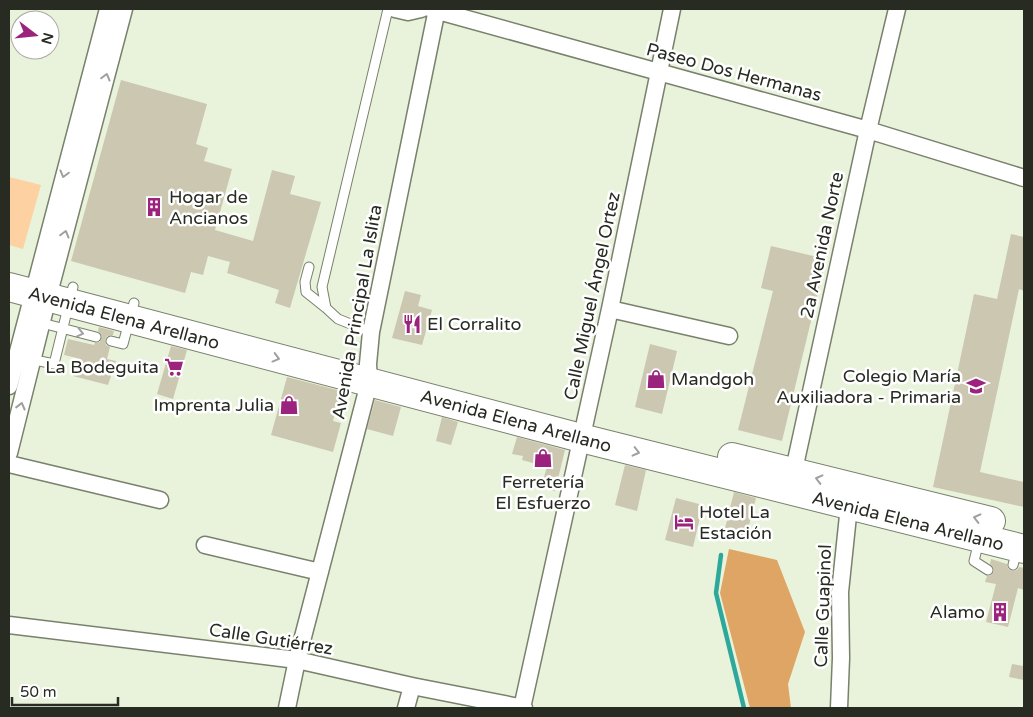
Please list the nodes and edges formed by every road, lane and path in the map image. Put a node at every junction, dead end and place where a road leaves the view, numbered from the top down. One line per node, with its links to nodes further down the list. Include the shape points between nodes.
1 (388, 9): 13 (lane, via 322,287)
2 (395, 9): 3 (street, Paseo Dos Hermanas, via 408,12)
3 (431, 9): 7 (street, Paseo Dos Hermanas); 17 (street, Avenida Principal La Islita)
4 (672, 9): 7 (street, Calle Miguel Ángel Ortez)
5 (897, 9): 8 (street, 2a Avenida Norte)
6 (114, 15): 12 (street)
7 (660, 73): 8 (street, Paseo Dos Hermanas); 14 (street, Calle Miguel Ángel Ortez)
8 (868, 130): 9 (street, Paseo Dos Hermanas); 28 (street, 2a Avenida Norte)
9 (1024, 178)
10 (309, 267): 13 (lane, via 306,292)
11 (9, 270): 12 (highway, Avenida Elena Arellano)
12 (43, 296): 15 (highway, Avenida Elena Arellano); 16 (lane); 16 (lane); 21 (street); 22 (street)
13 (326, 308): 17 (lane, via 338,320)
14 (610, 308): 18 (street); 25 (street, Calle Miguel Ángel Ortez)
15 (132, 311): 20 (lane, via 123,344); 23 (highway, Avenida Elena Arellano)
16 (63, 329): 19 (lane, one-way to 19); 22 (lane, via 54,364)
17 (371, 332): 23 (street, Avenida Principal La Islita)
18 (729, 336)
19 (96, 337)
20 (111, 340)
21 (16, 356): 22 (lane); 24 (street)
22 (33, 360): 26 (street, one-way to 22)
23 (368, 373): 25 (highway, Avenida Elena Arellano); 36 (street, Avenida Principal La Islita)
24 (9, 386)
25 (583, 430): 28 (highway, Avenida Elena Arellano); 42 (street, Calle Miguel Ángel Ortez)
26 (9, 453)
27 (9, 464): 29 (street)
28 (791, 482): 30 (highway, Avenida Elena Arellano); 31 (highway, Avenida Elena Arellano, one-way to 28)
29 (160, 500)
30 (849, 506): 31 (highway, Avenida Elena Arellano); 43 (street, Calle Guapinol, via 840,592)
31 (906, 510): 32 (highway, Avenida Elena Arellano); 34 (highway, Avenida Elena Arellano, one-way to 31)
32 (980, 538): 34 (highway, Avenida Elena Arellano); 35 (lane, via 974,560)
33 (205, 545): 36 (street)
34 (1020, 548)
35 (988, 570)
36 (320, 572): 38 (street, Avenida Principal La Islita)
37 (9, 625): 38 (street, Calle Gutiérrez)
38 (297, 660): 39 (street, Calle Gutiérrez); 40 (street, Avenida Principal La Islita)
39 (412, 686): 41 (street); 42 (street, Calle Gutiérrez)
40 (287, 708)
41 (406, 708)
42 (523, 708)
43 (839, 708)

